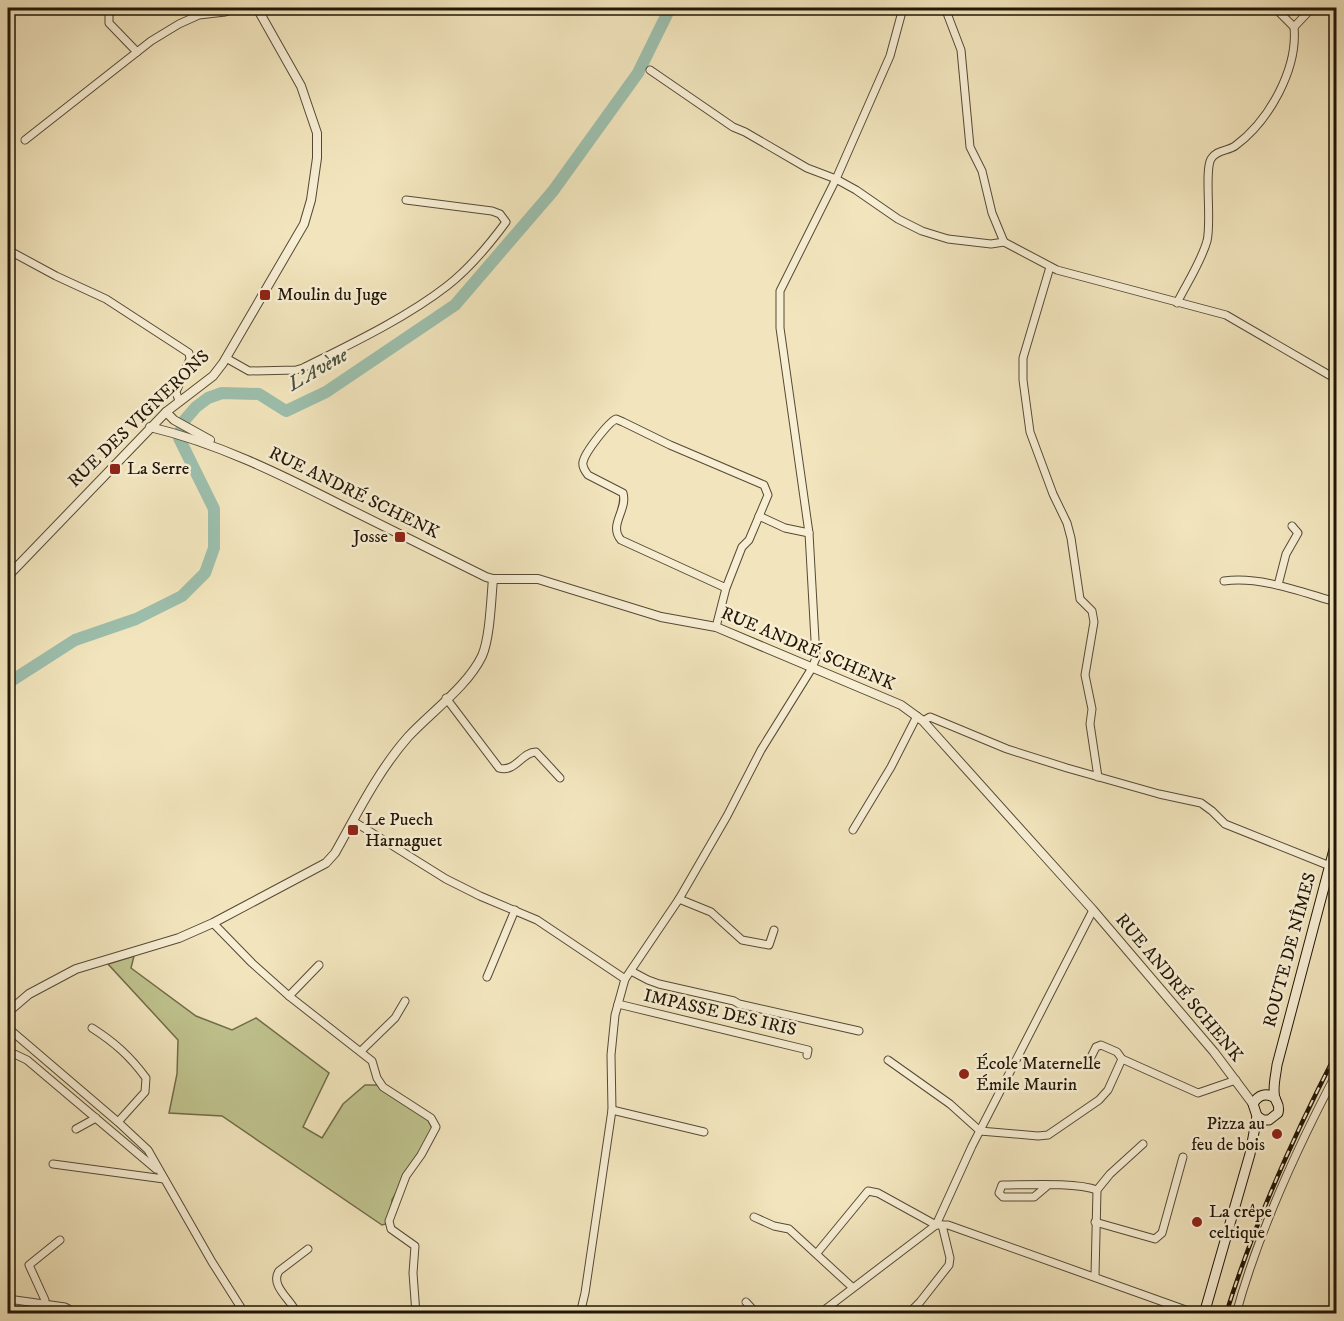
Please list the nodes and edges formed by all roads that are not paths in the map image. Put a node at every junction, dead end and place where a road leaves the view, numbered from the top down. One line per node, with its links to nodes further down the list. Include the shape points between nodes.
1 (114, 8): 9 (street, via 109,23)
2 (237, 8): 9 (street, via 199,15)
3 (257, 8): 18 (street, RUE DES VIGNERONS, via 306,98 318,140 317,158 304,224)
4 (903, 8): 12 (street, via 890,56)
5 (945, 8): 14 (street, via 961,50 970,147)
6 (1275, 8): 8 (street)
7 (1312, 8): 8 (street)
8 (1294, 27): 17 (street, via 1287,74 1274,103 1234,147 1216,153 1211,159 1207,241)
9 (137, 52): 11 (street)
10 (650, 70): 12 (street, via 734,127 807,168)
11 (25, 140)
12 (836, 179): 14 (street, via 922,231 991,244); 26 (street, via 780,291 780,328)
13 (406, 200): 18 (street, via 492,211 506,222 446,287 303,368 249,371)
14 (1005, 242): 16 (street)
15 (8, 250): 20 (street, via 106,298 189,353 176,392)
16 (1050, 267): 17 (street); 38 (street, via 1023,358 1023,380 1030,432 1067,523 1080,599 1092,611 1094,622 1085,675)
17 (1177, 303): 19 (street, via 1226,315)
18 (226, 358): 20 (street, RUE DES VIGNERONS, via 213,376)
19 (1336, 379)
20 (179, 401): 21 (street, RUE DES VIGNERONS)
21 (166, 412): 22 (street, RUE DES VIGNERONS); 23 (street, RUE ANDRÉ SCHENK)
22 (150, 427): 23 (street, RUE ANDRÉ SCHENK); 27 (street, RUE DES VIGNERONS)
23 (192, 434): 28 (street, RUE ANDRÉ SCHENK)
24 (759, 516): 26 (street); 31 (street); 31 (street, via 768,495 764,485 616,419 585,457 582,464 588,475 623,493 625,500 615,529 621,540)
25 (1292, 526): 30 (street, via 1298,533 1286,554)
26 (809, 533): 34 (street, via 816,658)
27 (8, 576)
28 (493, 579): 33 (street, RUE ANDRÉ SCHENK, via 538,579 661,617); 35 (street, via 482,656)
29 (1224, 581): 30 (street, via 1238,579)
30 (1278, 585): 32 (street)
31 (726, 588): 33 (street)
32 (1336, 602)
33 (716, 627): 34 (street, RUE ANDRÉ SCHENK)
34 (812, 668): 36 (street, RUE ANDRÉ SCHENK, via 901,705); 43 (street, via 761,750)
35 (446, 698): 37 (street, via 499,768 510,767 536,752); 39 (street, via 387,764)
36 (920, 718): 38 (street, via 930,717 1007,749); 40 (street); 45 (street, RUE ANDRÉ SCHENK)
37 (560, 777)
38 (1098, 777): 42 (street, via 1201,803 1225,824)
39 (353, 821): 44 (street, via 446,879); 46 (street, via 326,863)
40 (853, 830)
41 (1336, 842): 42 (main road, ROUTE DE NÎMES)
42 (1330, 866): 65 (main road, ROUTE DE NÎMES)
43 (680, 899): 47 (street, via 711,912 742,940 769,945); 49 (street)
44 (514, 910): 50 (street); 51 (street, via 537,920)
45 (1093, 910): 67 (street, RUE ANDRÉ SCHENK); 76 (street)
46 (213, 923): 52 (street); 55 (street, via 178,938 76,969 29,994)
47 (774, 930)
48 (319, 965): 52 (street)
49 (631, 971): 51 (street); 58 (street, via 659,984 739,1004 834,1021)
50 (487, 977)
51 (626, 980): 54 (street)
52 (289, 996): 60 (street)
53 (405, 1001): 60 (street)
54 (618, 1004): 61 (street, IMPASSE DES IRIS, via 808,1050); 70 (street, via 610,1055)
55 (8, 1012)
56 (8, 1028): 74 (street)
57 (92, 1028): 74 (street, via 116,1044 146,1078 145,1092)
58 (859, 1031)
59 (8, 1051): 72 (street, via 27,1060)
60 (361, 1051): 101 (street, via 372,1061 383,1087 431,1118 436,1128 406,1176 389,1221 391,1229 415,1246)
61 (807, 1055)
62 (1091, 1057): 63 (street, via 1099,1045 1117,1052)
63 (1122, 1059): 67 (street, via 1198,1093); 76 (street, via 1099,1100 1045,1136)
64 (888, 1060): 76 (street, via 950,1104)
65 (1277, 1065): 68 (main road, ROUTE DE NÎMES); 69 (main road, ROUTE DE NÎMES)
66 (1336, 1074): 108 (street, via 1289,1171)
67 (1236, 1080): 69 (street, RUE ANDRÉ SCHENK)
68 (1275, 1098): 69 (main road, via 1267,1094); 73 (main road, ROUTE DE NÎMES, via 1278,1113)
69 (1258, 1099): 71 (main road, ROUTE DE NÎMES, via 1254,1112)
70 (612, 1110): 77 (street); 102 (street)
71 (1257, 1116): 73 (main road); 79 (main road, ROUTE DE NÎMES)
72 (96, 1118): 75 (street); 82 (street)
73 (1266, 1121): 79 (main road, ROUTE DE NÎMES)
74 (118, 1122): 82 (street, via 148,1150)
75 (76, 1129)
76 (980, 1131): 88 (street)
77 (704, 1132)
78 (1143, 1144): 85 (street)
79 (1250, 1154): 107 (main road, ROUTE DE NÎMES)
80 (1182, 1157): 87 (street, via 1159,1238)
81 (53, 1164): 83 (street)
82 (159, 1170): 83 (street)
83 (164, 1179): 99 (street)
84 (1047, 1186): 84 (street, via 1002,1185 999,1193 1003,1197 1034,1197); 85 (street)
85 (1097, 1190): 87 (street)
86 (754, 1217): 91 (street, via 789,1229)
87 (1095, 1222): 92 (street)
88 (939, 1225): 91 (street, via 878,1192 868,1191); 92 (street); 93 (street); 105 (street, via 949,1265)
89 (60, 1240): 96 (street, via 29,1265)
90 (308, 1249): 100 (street, via 276,1275 276,1283)
91 (817, 1253): 93 (street)
92 (1095, 1276): 106 (street)
93 (852, 1287): 104 (street)
94 (8, 1299): 96 (street)
95 (746, 1302): 103 (street)
96 (45, 1304): 97 (street); 98 (street)
97 (43, 1314)
98 (78, 1314)
99 (245, 1314)
100 (297, 1314)
101 (416, 1314)
102 (580, 1314)
103 (757, 1314)
104 (819, 1314)
105 (908, 1314)
106 (1197, 1314)
107 (1204, 1314)
108 (1236, 1314)

